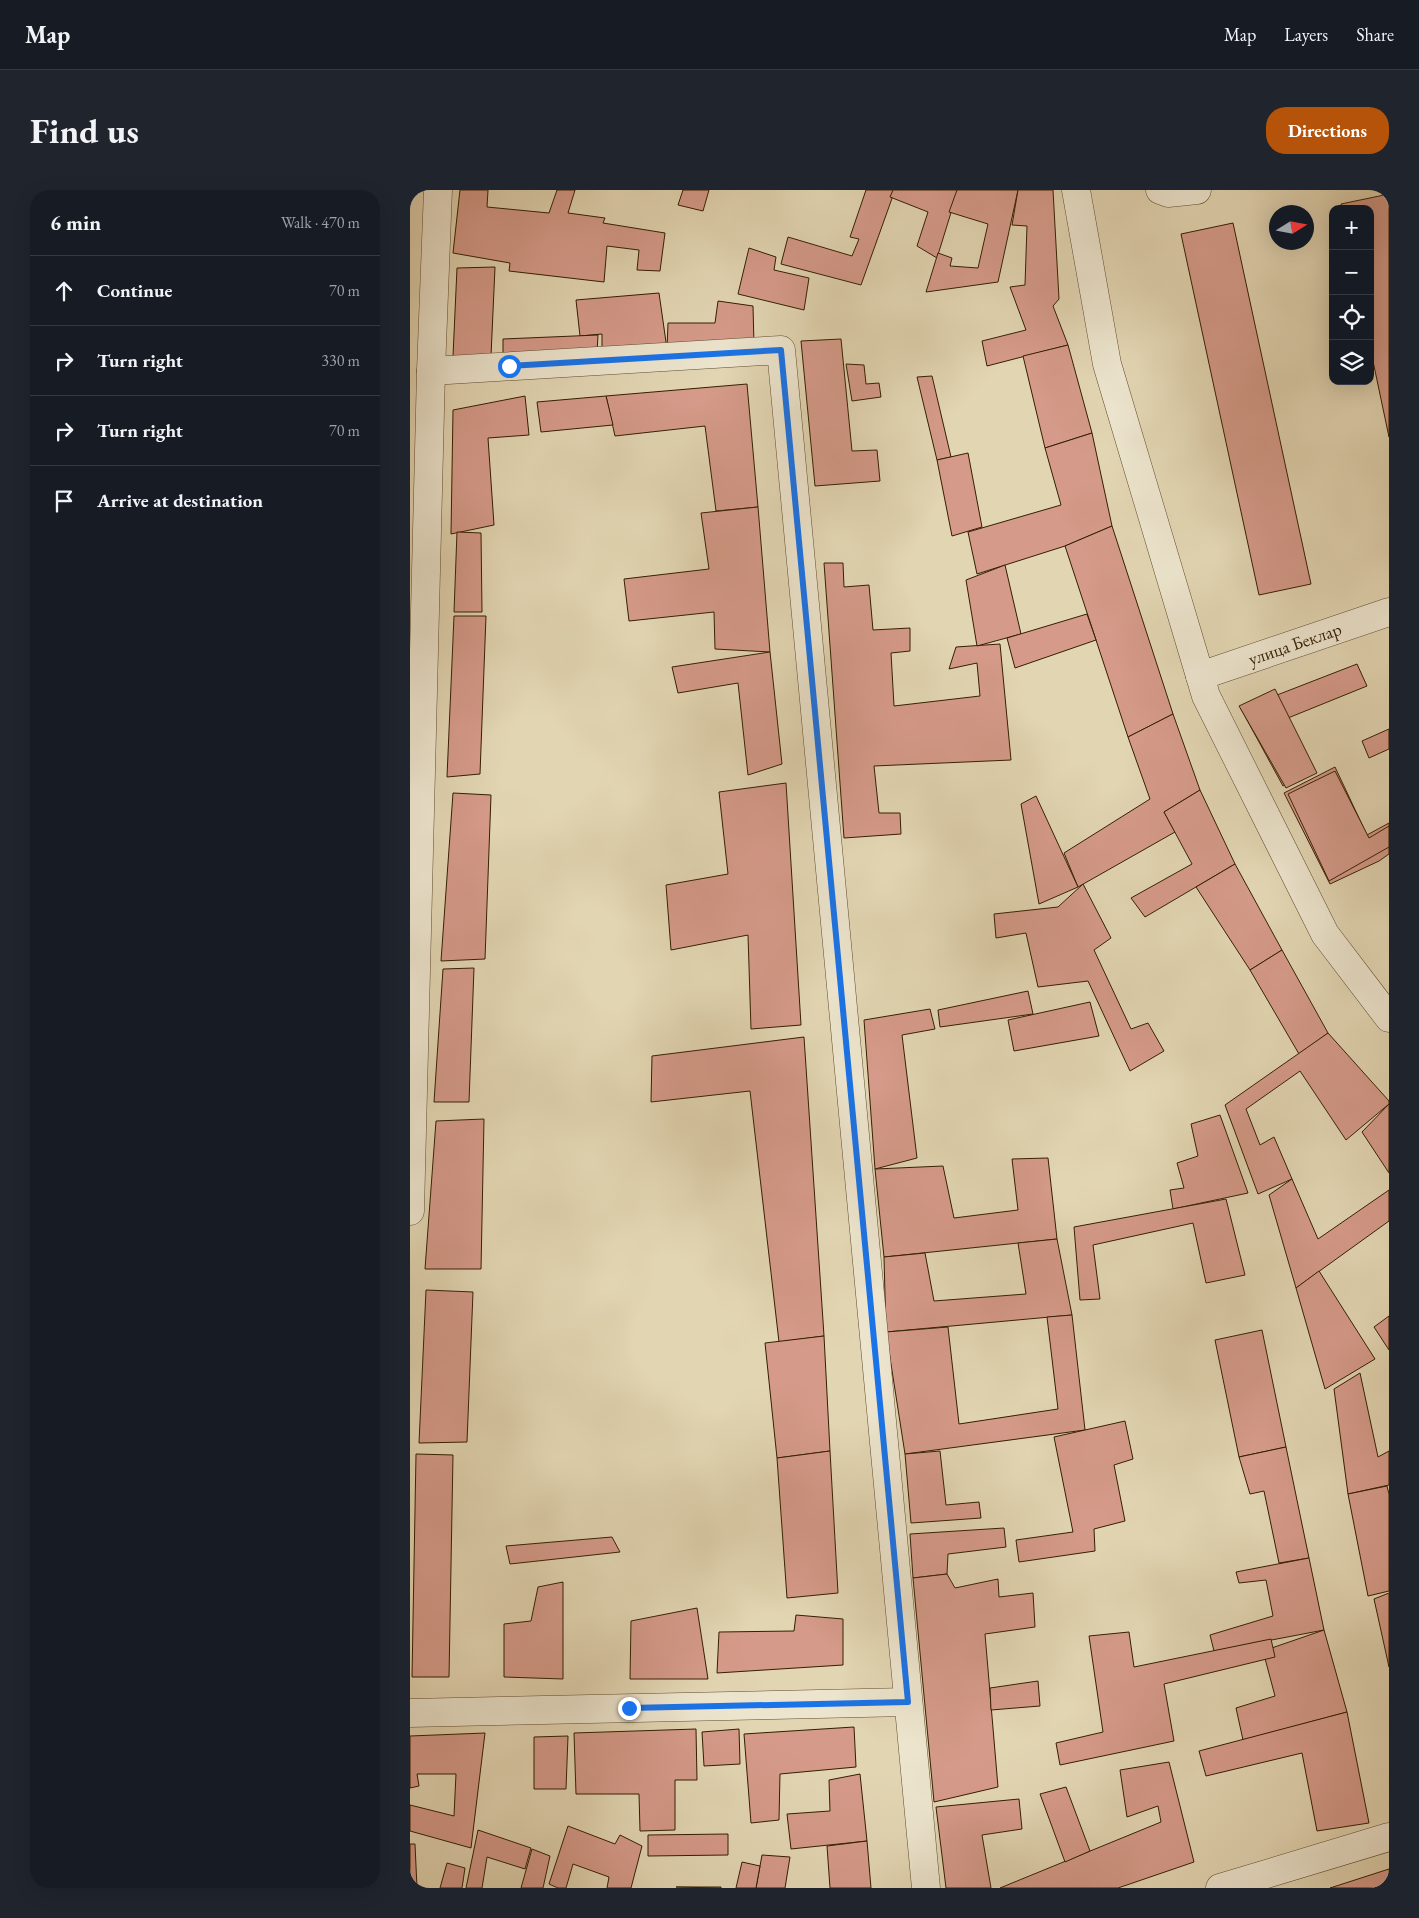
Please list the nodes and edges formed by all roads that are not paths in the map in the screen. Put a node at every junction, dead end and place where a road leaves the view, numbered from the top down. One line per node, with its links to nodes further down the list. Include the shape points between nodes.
1 (438, 190): 5 (street)
2 (1076, 190): 7 (street, via 1107,364)
3 (1160, 190): 4 (street, via 1168,193)
4 (1197, 190)
5 (431, 371): 9 (street); 10 (street, via 781,350)
6 (1389, 612): 7 (street, улица Беклар)
7 (1200, 676): 8 (street, via 1206,696 1325,934)
8 (1389, 1018)
9 (410, 1210)
10 (908, 1702): 11 (street); 13 (street)
11 (410, 1713)
12 (1389, 1837): 14 (street)
13 (926, 1888)
14 (1220, 1888)

